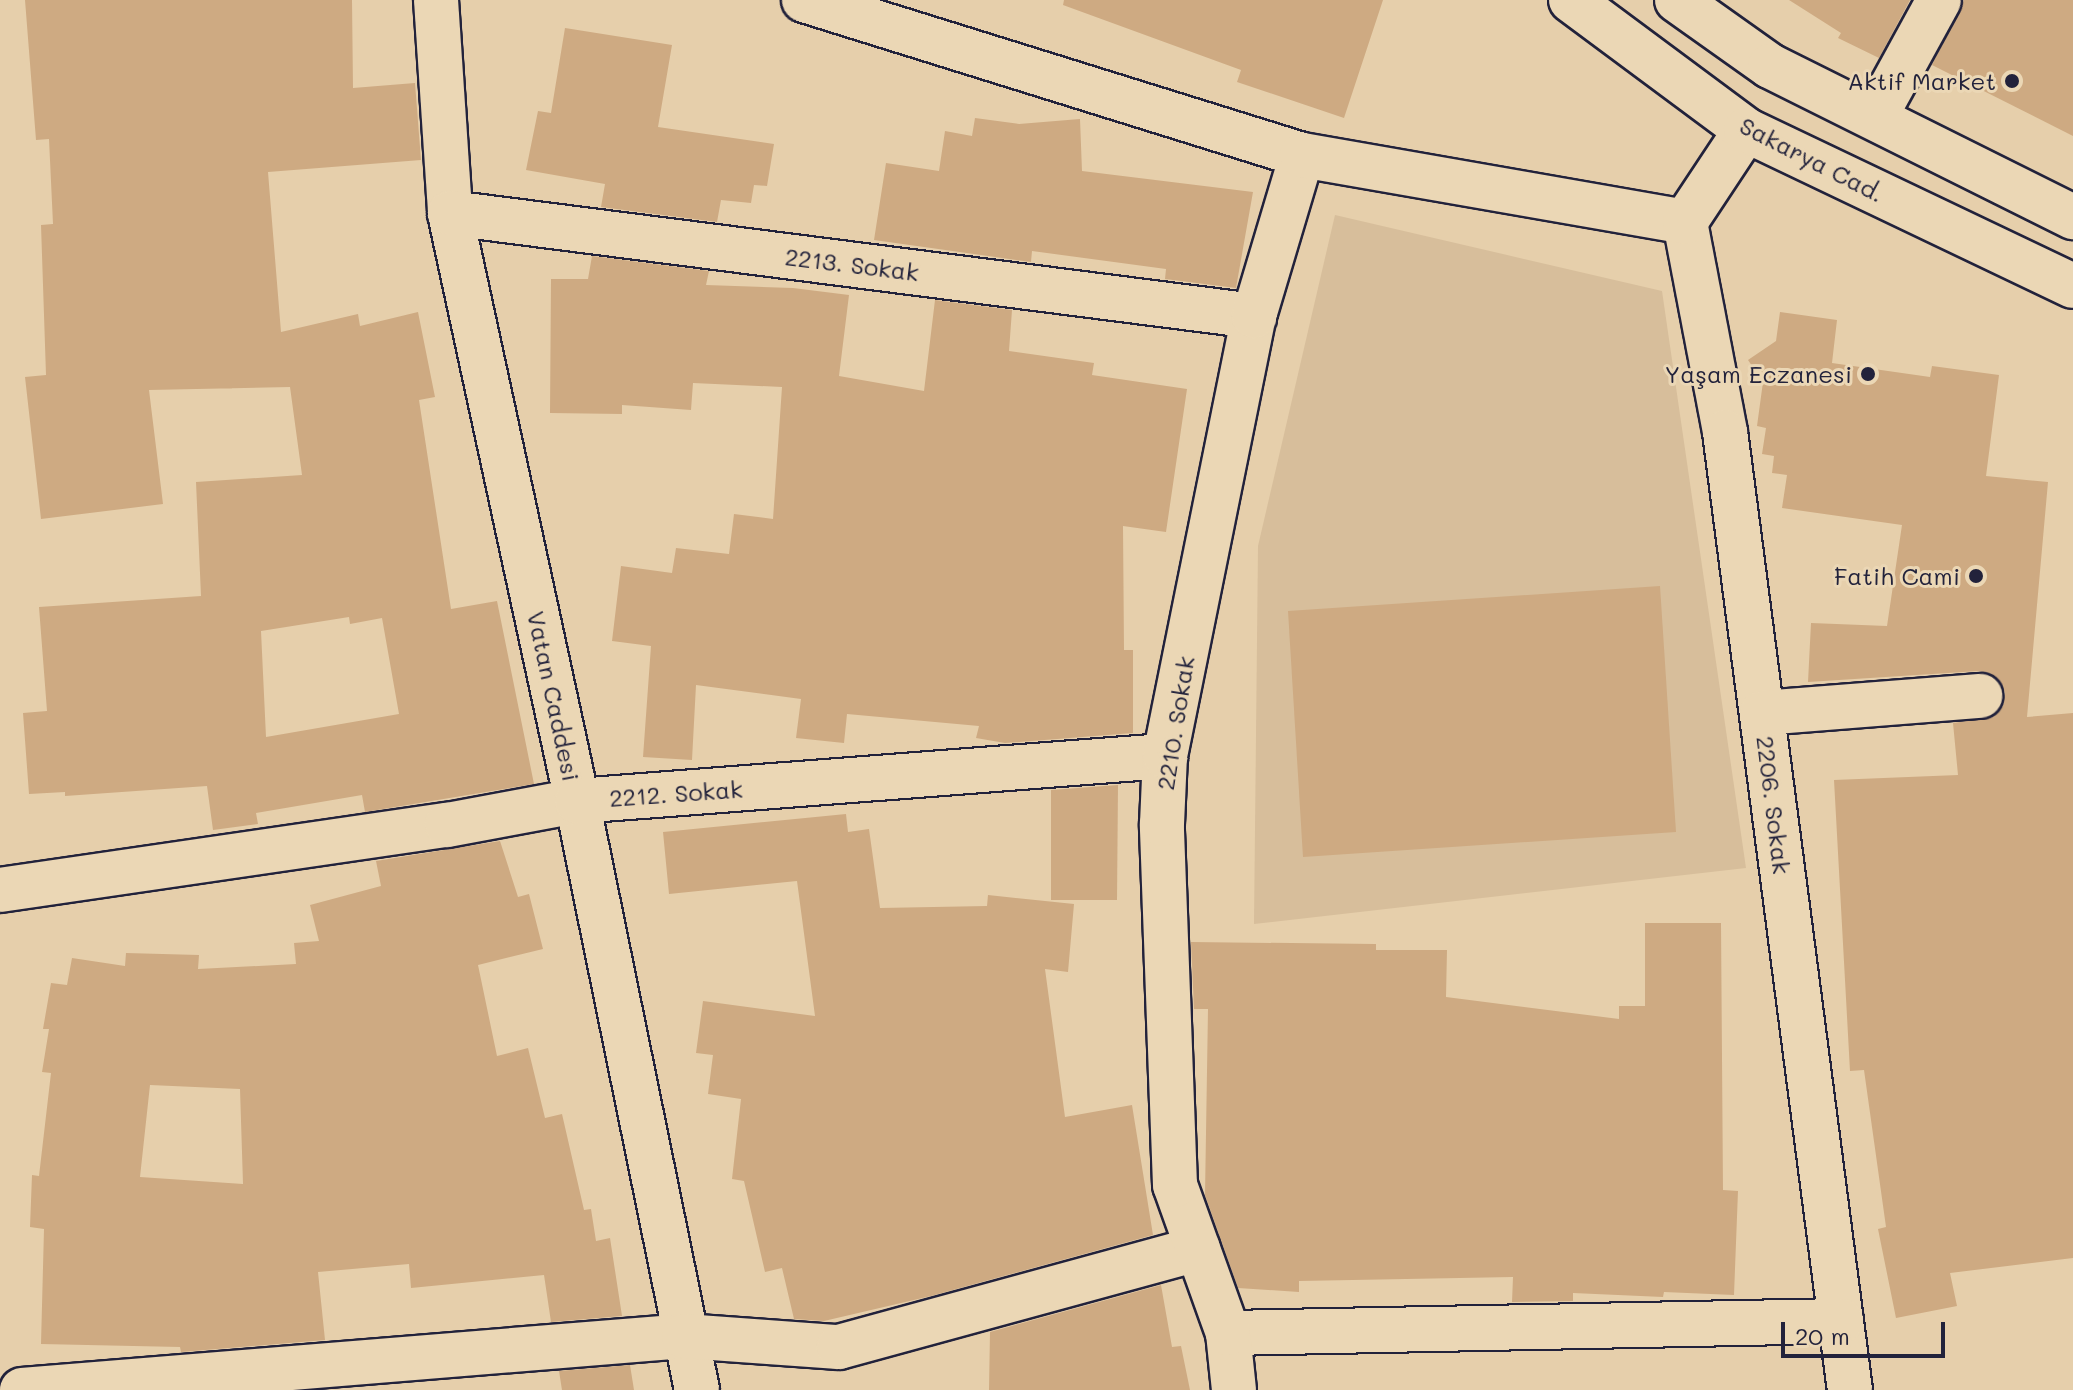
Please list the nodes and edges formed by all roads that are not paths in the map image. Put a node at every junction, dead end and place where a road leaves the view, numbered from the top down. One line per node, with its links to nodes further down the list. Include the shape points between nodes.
1 (436, 0): 9 (street, Vatan Caddesi)
2 (804, 0): 8 (street)
3 (1571, 0): 7 (street, Sakarya Cad.)
4 (1677, 0): 6 (street, via 1770,66)
5 (1939, 0): 6 (street)
6 (1875, 117): 10 (street)
7 (1746, 130): 11 (street); 12 (street, Sakarya Cad.)
8 (1302, 155): 11 (street); 13 (street, 2210. Sokak)
9 (450, 213): 13 (street, 2213. Sokak); 17 (street, Vatan Caddesi)
10 (2073, 217)
11 (1685, 222): 15 (street, 2206. Sokak, via 1725,432)
12 (2073, 286)
13 (1254, 316): 16 (street, 2210. Sokak)
14 (1980, 696): 15 (street)
15 (1762, 713): 20 (street, 2206. Sokak)
16 (1165, 756): 17 (street, 2212. Sokak); 19 (street, 2210. Sokak, via 1162,824 1175,1185)
17 (577, 801): 18 (street, 2212. Sokak); 22 (street, Vatan Caddesi)
18 (0, 890)
19 (1198, 1249): 21 (street, 2210. Sokak); 22 (street, via 839,1347)
20 (1841, 1321): 21 (street); 27 (street, 2206. Sokak)
21 (1228, 1333): 26 (street, 2210. Sokak)
22 (684, 1336): 23 (street); 25 (street, Vatan Caddesi)
23 (308, 1379): 24 (street)
24 (22, 1390)
25 (697, 1390)
26 (1234, 1390)
27 (1850, 1390)

